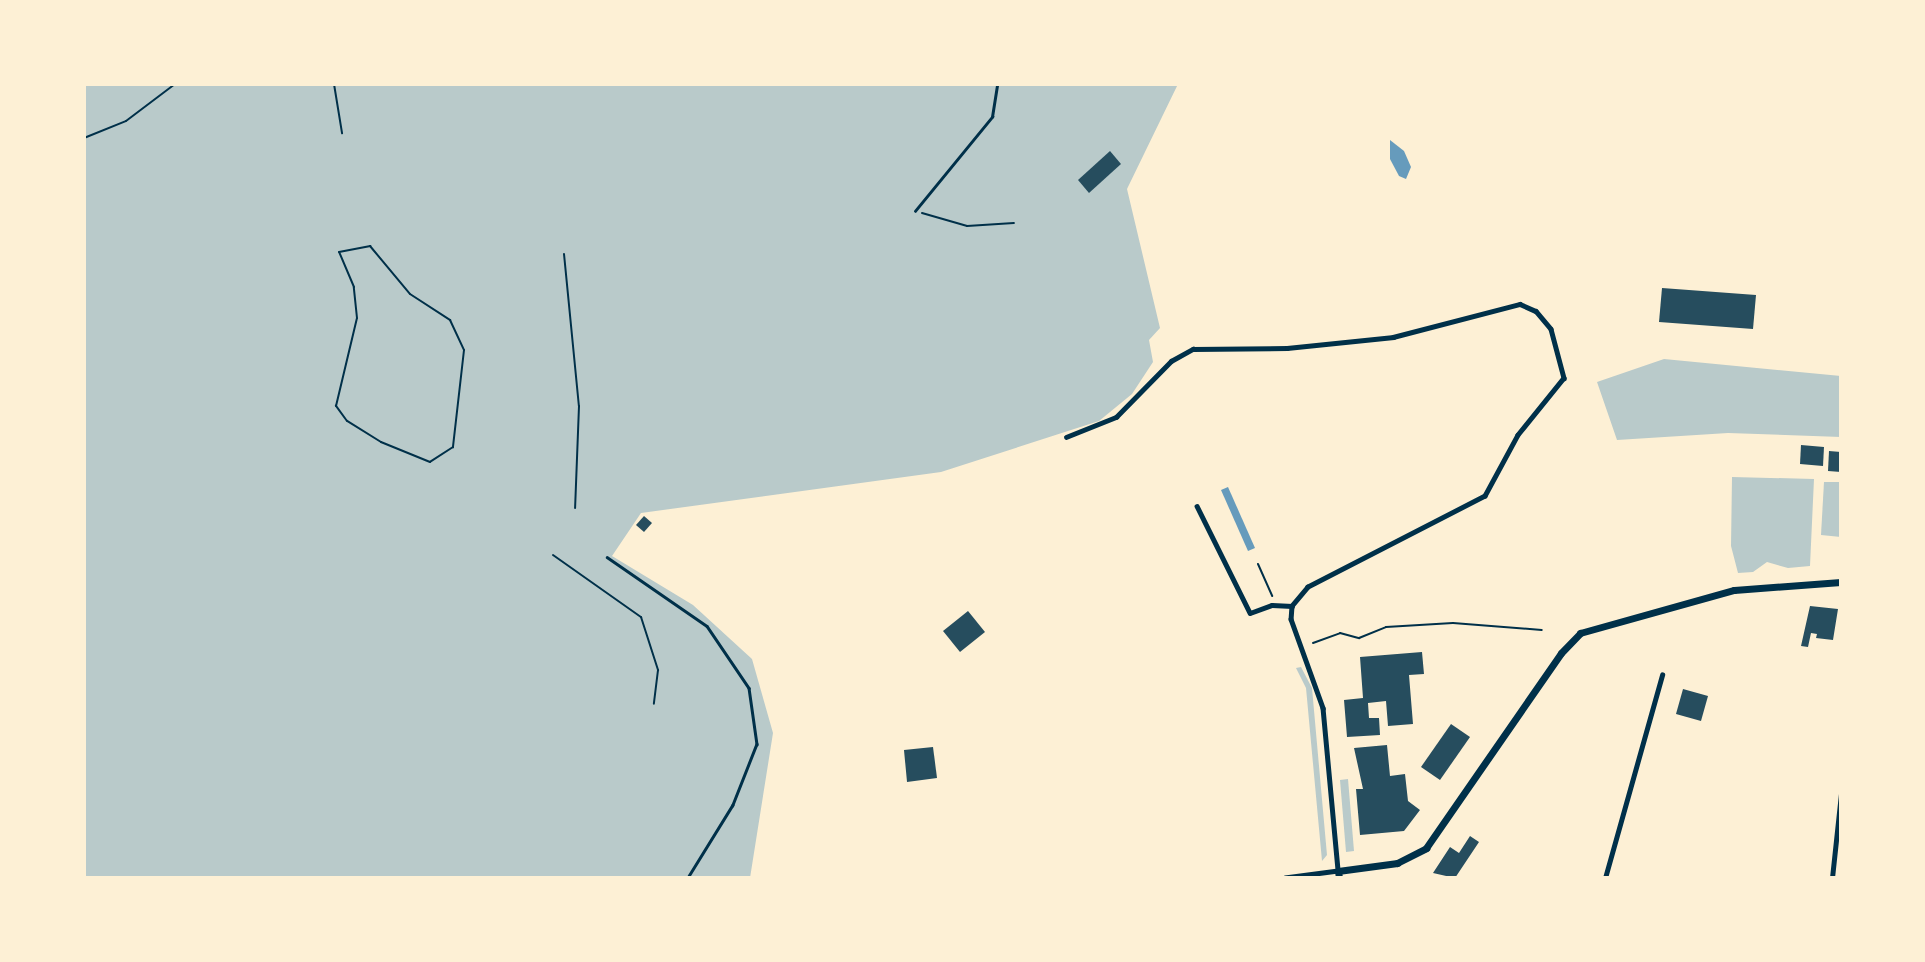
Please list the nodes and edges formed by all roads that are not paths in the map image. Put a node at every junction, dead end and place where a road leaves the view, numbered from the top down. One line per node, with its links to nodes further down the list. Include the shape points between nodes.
1 (997, 84): 2 (lane, via 992,117)
2 (915, 211)
3 (1066, 437): 7 (street, via 1116,417 1171,361 1193,349 1287,348 1393,337 1520,304 1536,311 1550,329 1564,378 1518,435 1485,496 1308,587)
4 (1197, 506): 7 (street, via 1251,613 1272,605)
5 (607, 557): 11 (lane, via 707,626 749,688 757,744 733,806)
6 (1841, 582): 10 (main road, via 1734,590 1596,626 1568,643 1426,848 1397,863)
7 (1292, 606): 10 (street, via 1291,619 1323,708)
8 (1662, 676): 13 (street)
9 (1841, 794): 14 (street)
10 (1338, 874): 12 (street)
11 (688, 878)
12 (1285, 878)
13 (1605, 878)
14 (1832, 878)

